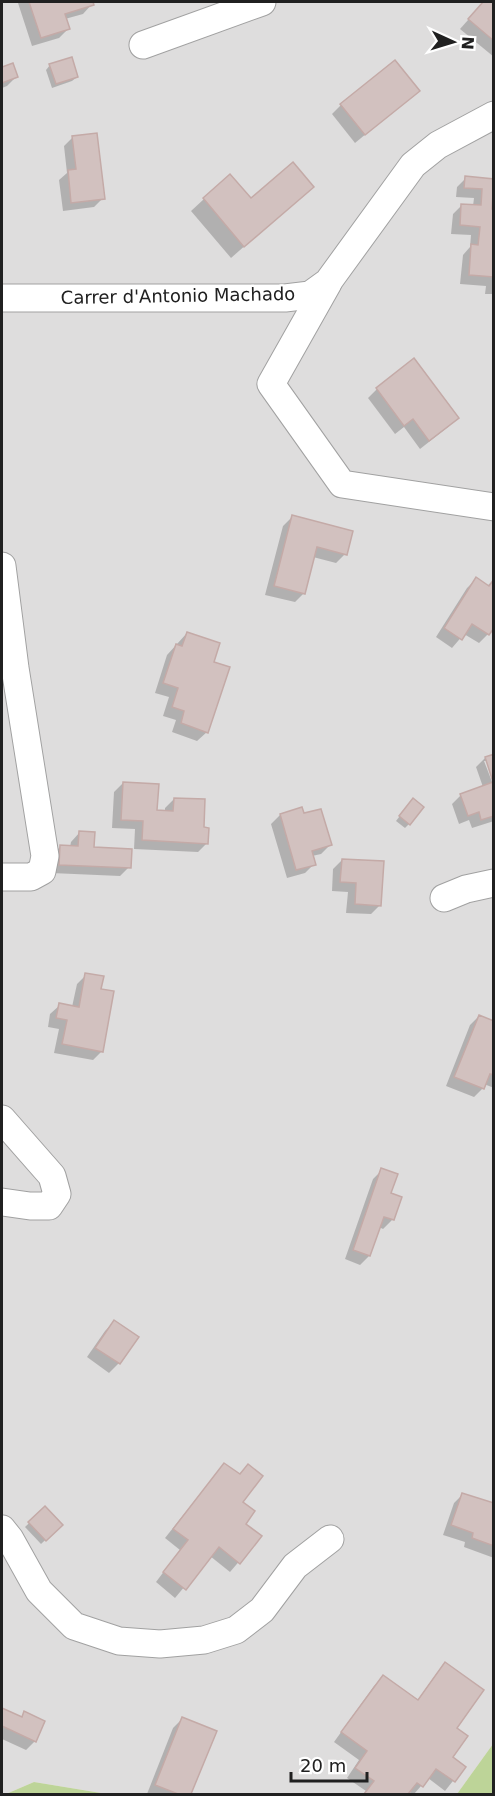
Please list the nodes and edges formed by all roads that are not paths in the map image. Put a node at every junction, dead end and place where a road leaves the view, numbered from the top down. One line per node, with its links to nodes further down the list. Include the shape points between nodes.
1 (262, 2): 2 (street)
2 (143, 45)
3 (494, 116): 4 (street, Carrer d'Antonio Machado, via 438,145 413,165)
4 (328, 282): 5 (street, Carrer d'Antonio Machado, via 310,295 285,298); 6 (street, via 271,384 342,484)
5 (2, 298)
6 (494, 507)
7 (2, 578): 8 (street, via 45,856 42,871 31,877)
8 (2, 877)
9 (494, 884): 10 (street)
10 (444, 898)
11 (2, 1119): 12 (street, via 52,1176 57,1194 49,1206)
12 (2, 1202)
13 (2, 1529): 14 (street, via 39,1591 74,1626 119,1641 160,1644 204,1640 236,1630 262,1610 295,1566)
14 (330, 1539)

